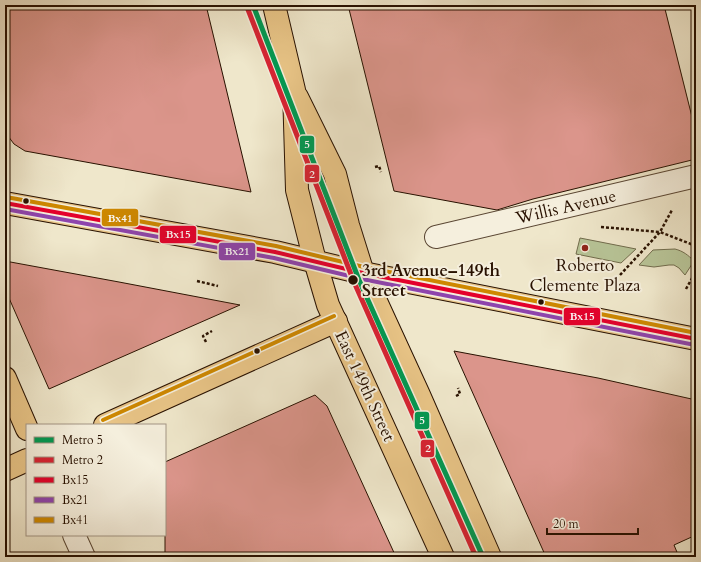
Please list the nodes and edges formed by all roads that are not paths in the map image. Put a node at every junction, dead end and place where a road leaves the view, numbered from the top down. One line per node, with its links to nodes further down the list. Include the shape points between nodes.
1 (274, 5): 2 (main road, East 149th Street)
2 (294, 90): 6 (main road, East 149th Street, via 297,190); 7 (main road, East 149th Street, via 335,174)
3 (693, 177): 5 (street, Willis Avenue)
4 (5, 204): 6 (main road)
5 (436, 237)
6 (315, 261): 7 (main road); 8 (main road, East 149th Street, via 328,305)
7 (363, 273): 9 (main road); 18 (main road, East 149th Street)
8 (336, 321): 11 (main road); 17 (main road, East 149th Street)
9 (696, 339)
10 (5, 378): 12 (main road)
11 (106, 424)
12 (26, 427)
13 (26, 460): 14 (main road)
14 (5, 470)
15 (74, 536): 16 (street)
16 (84, 557)
17 (443, 557)
18 (490, 557)

